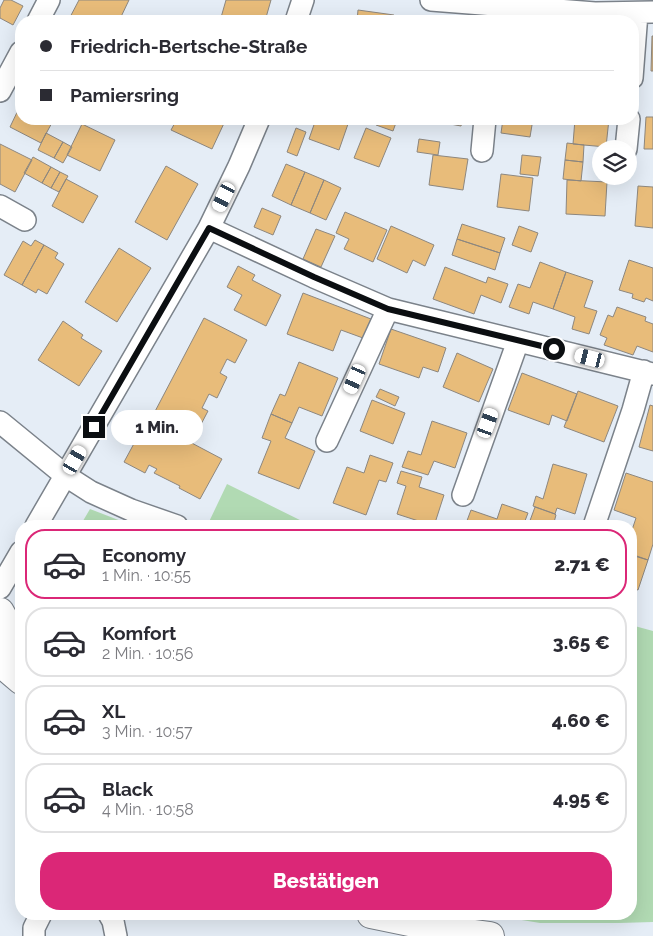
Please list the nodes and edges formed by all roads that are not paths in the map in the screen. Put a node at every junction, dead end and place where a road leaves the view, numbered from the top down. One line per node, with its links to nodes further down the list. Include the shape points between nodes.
1 (49, 0): 6 (street)
2 (303, 0): 7 (street)
3 (431, 0): 5 (street)
4 (645, 12): 5 (street); 8 (street)
5 (498, 13)
6 (41, 15)
7 (298, 15)
8 (639, 42)
9 (15, 69): 10 (street)
10 (0, 91)
11 (256, 125): 18 (street)
12 (484, 125): 15 (street)
13 (628, 125): 14 (street)
14 (627, 140)
15 (482, 151)
16 (0, 206): 17 (street)
17 (25, 220)
18 (209, 228): 19 (street); 24 (street)
19 (388, 309): 20 (street); 23 (street)
20 (518, 341): 21 (street); 25 (street)
21 (648, 372): 28 (street)
22 (0, 422): 24 (street)
23 (327, 441)
24 (66, 476): 26 (street); 27 (street, via 123,507)
25 (463, 495)
26 (40, 520)
27 (160, 520)
28 (596, 520)
29 (15, 562): 30 (street)
30 (0, 588)
31 (0, 612): 32 (main road, via 9,638)
32 (8, 670)
33 (38, 920): 36 (street)
34 (112, 920): 37 (street)
35 (400, 920): 38 (main road)
36 (34, 936)
37 (116, 936)
38 (490, 936)

